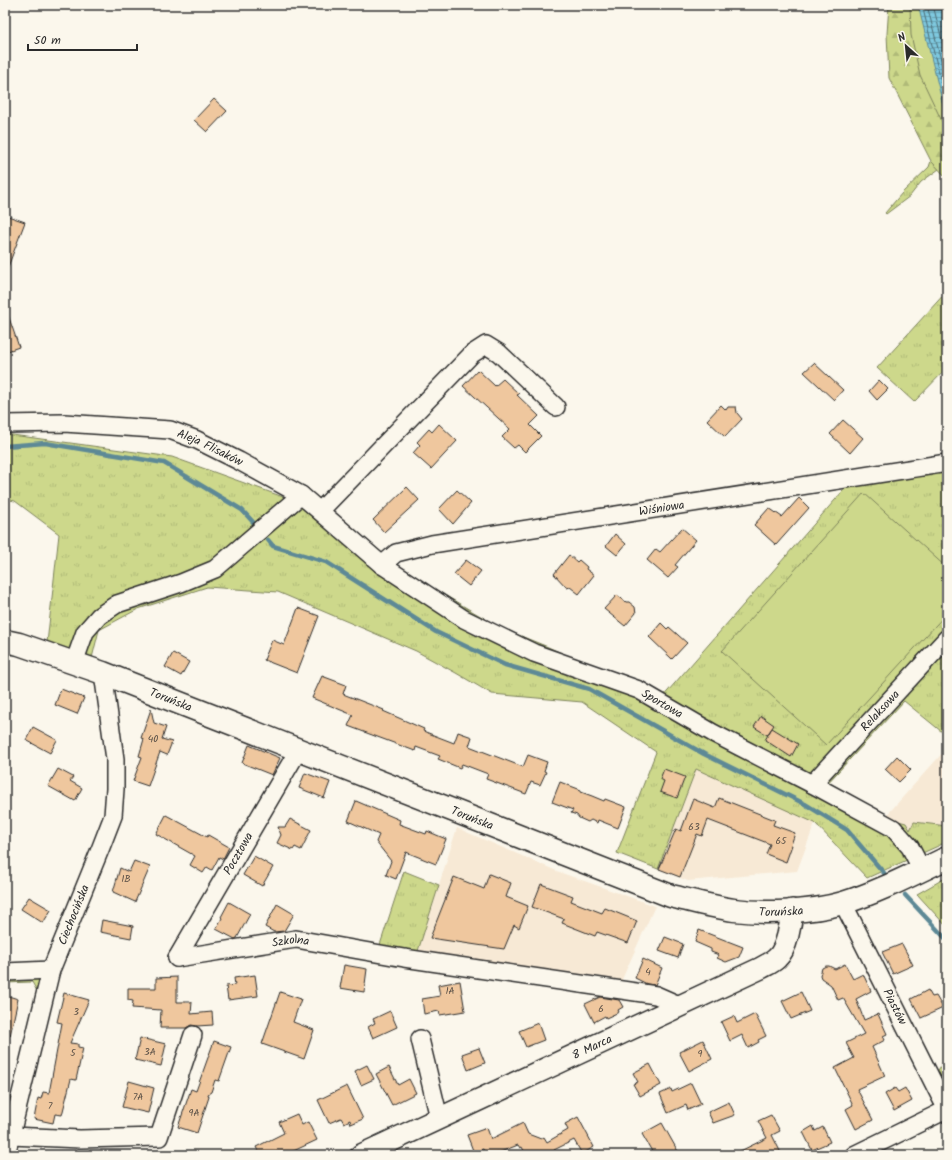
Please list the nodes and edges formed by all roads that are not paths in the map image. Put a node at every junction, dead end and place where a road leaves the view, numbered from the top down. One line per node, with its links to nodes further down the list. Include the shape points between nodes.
1 (556, 407): 5 (street, via 499,353 486,345 472,354)
2 (5, 424): 4 (street, Aleja Flisaków, via 64,423 170,430 197,440)
3 (947, 463): 6 (street, Wiśniowa, via 432,544 396,553)
4 (301, 495): 5 (street, Aleja Flisaków); 9 (street, via 215,569 117,604 98,616 85,632)
5 (320, 511): 6 (street, Aleja Flisaków)
6 (382, 565): 12 (street, Sportowa, via 464,619 534,653 639,690)
7 (947, 638): 12 (street, Relaksowa)
8 (5, 641): 9 (main road, Toruńska)
9 (74, 663): 10 (main road, Toruńska)
10 (103, 673): 11 (main road, Toruńska); 18 (street, Ciechocińska, via 115,759 113,816)
11 (299, 749): 16 (main road, Toruńska, via 671,896 734,910); 17 (street, Pocztowa)
12 (812, 784): 14 (street, Sportowa, via 893,828 910,847)
13 (947, 858): 14 (main road, Toruńska)
14 (922, 870): 15 (main road, Toruńska)
15 (843, 903): 16 (main road, Toruńska); 23 (street, Piastów)
16 (792, 910): 20 (street, 8 Marca, via 785,945 776,959)
17 (177, 958): 20 (street, Szkolna, via 296,939 404,958 656,995)
18 (51, 970): 19 (street); 25 (street, Ciechocińska)
19 (5, 972)
20 (681, 1006): 24 (street, 8 Marca)
21 (193, 1035): 25 (street, via 159,1137 80,1139)
22 (420, 1039): 24 (street)
23 (946, 1110): 28 (street)
24 (439, 1118): 27 (street, 8 Marca)
25 (11, 1136): 26 (street, Ciechocińska)
26 (6, 1155)
27 (360, 1155)
28 (854, 1155)

